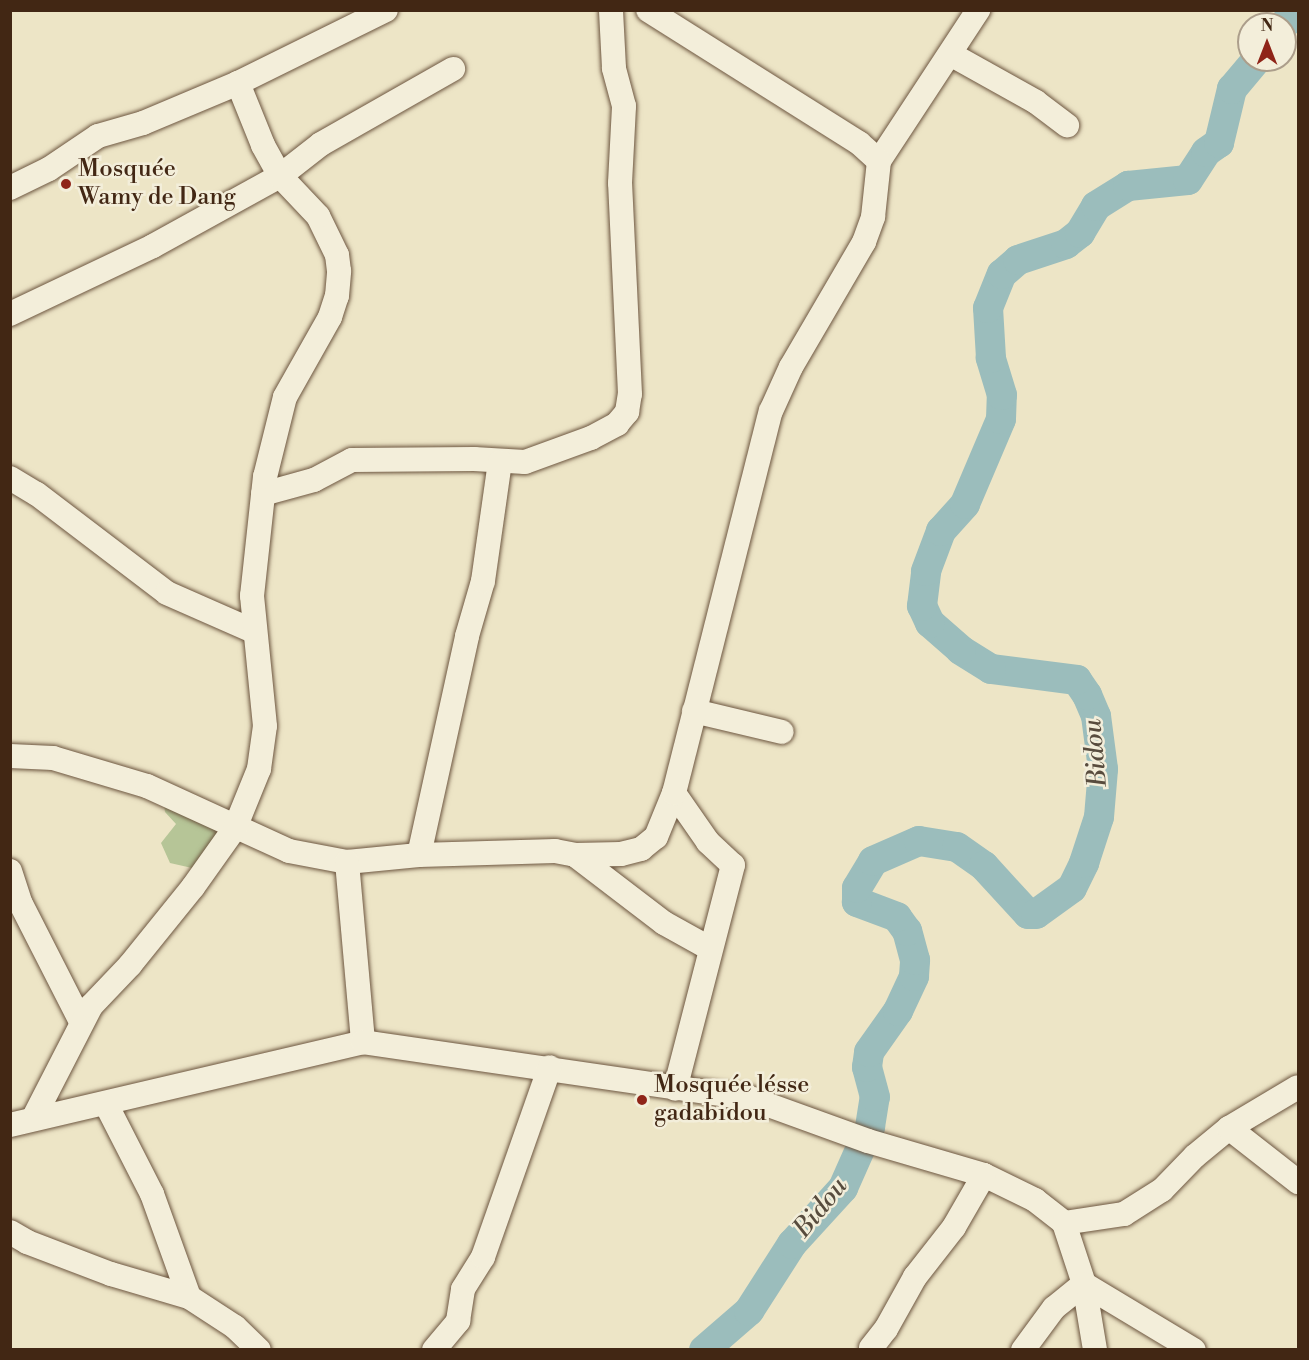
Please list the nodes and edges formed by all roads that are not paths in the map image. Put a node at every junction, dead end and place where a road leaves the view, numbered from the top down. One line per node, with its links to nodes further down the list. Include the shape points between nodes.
1 (387, 10): 7 (street)
2 (611, 10): 13 (street, via 613,62 624,114 620,183 630,394 627,412 617,424 554,453 520,464)
3 (648, 10): 9 (street, via 859,143)
4 (978, 10): 5 (street)
5 (952, 55): 8 (street, via 1036,102); 9 (street)
6 (453, 69): 10 (street, via 321,144)
7 (238, 83): 10 (street); 11 (street, via 143,123 98,136 49,169)
8 (1067, 125)
9 (879, 161): 17 (street, via 873,217 864,242 791,367 771,411)
10 (280, 176): 12 (street, via 153,246); 15 (street, via 318,216 337,255 339,271 330,316 285,398)
11 (10, 188)
12 (10, 314)
13 (500, 462): 15 (street, via 352,460 314,480); 22 (street, via 483,581 467,636)
14 (10, 478): 16 (street, via 37,494 167,593)
15 (263, 494): 16 (street, via 254,563)
16 (253, 631): 21 (street, via 265,726 259,769)
17 (694, 711): 18 (street); 20 (street)
18 (782, 732)
19 (10, 756): 21 (street, via 53,758 98,769 147,786)
20 (674, 793): 23 (street, via 656,837 648,845 621,854); 27 (street, via 703,836 733,865)
21 (235, 828): 24 (street, via 289,851); 28 (street, via 183,900)
22 (419, 855): 23 (street, via 543,851); 24 (street)
23 (575, 855): 27 (street, via 664,923)
24 (347, 862): 29 (street)
25 (10, 871): 26 (street)
26 (16, 906): 28 (street)
27 (710, 948): 32 (street)
28 (81, 1022): 34 (street)
29 (363, 1042): 30 (street); 33 (street)
30 (550, 1068): 32 (street); 44 (street, via 483,1257 463,1289 458,1321)
31 (1299, 1087): 35 (street)
32 (675, 1089): 36 (street, via 752,1099 868,1141)
33 (106, 1104): 34 (street); 41 (street, via 152,1194)
34 (22, 1122)
35 (1229, 1128): 37 (street); 38 (street, via 1195,1155 1162,1190 1124,1214)
36 (984, 1175): 38 (street, via 1035,1200); 43 (street, via 954,1227 915,1277)
37 (1299, 1182)
38 (1064, 1223): 40 (street)
39 (10, 1232): 41 (street, via 111,1274)
40 (1084, 1284): 45 (street, via 1054,1308); 46 (street); 47 (street)
41 (189, 1297): 42 (street)
42 (264, 1348)
43 (871, 1348)
44 (434, 1350)
45 (1023, 1350)
46 (1095, 1350)
47 (1194, 1350)

